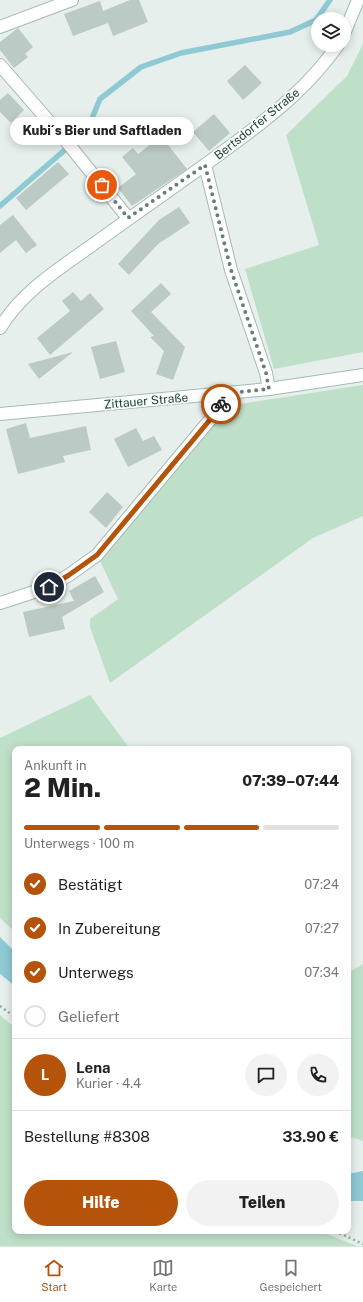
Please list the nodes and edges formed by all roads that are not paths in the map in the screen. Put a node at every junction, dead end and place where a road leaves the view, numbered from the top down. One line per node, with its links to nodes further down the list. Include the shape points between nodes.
1 (72, 0): 4 (main road)
2 (358, 0): 3 (main road)
3 (351, 17)
4 (0, 27)
5 (333, 52): 7 (main road, Bertsdorfer Straße, via 307,84 281,108)
6 (0, 65): 8 (main road)
7 (205, 165): 8 (main road, Bertsdorfer Straße); 11 (main road, via 231,270 266,373)
8 (128, 218): 9 (main road, Bertsdorfer Straße, via 38,284 21,300)
9 (0, 328)
10 (363, 375): 11 (main road, Zittauer Straße)
11 (269, 389): 12 (main road, Zittauer Straße)
12 (220, 394): 13 (main road, Zittauer Straße); 14 (main road, via 219,409 97,555 49,587)
13 (0, 414)
14 (0, 602)

